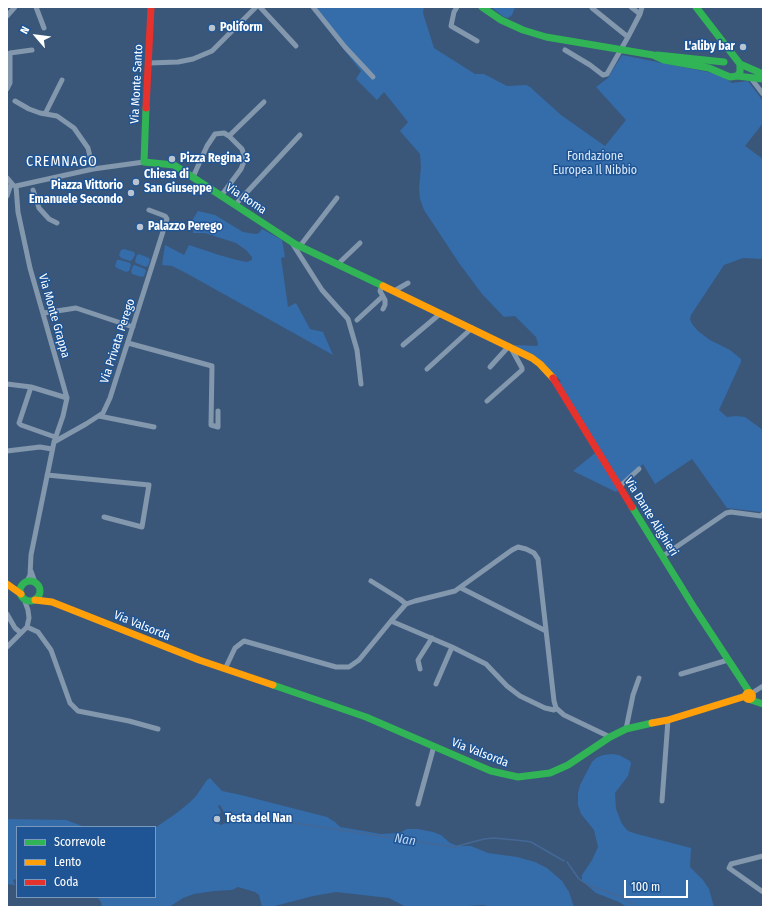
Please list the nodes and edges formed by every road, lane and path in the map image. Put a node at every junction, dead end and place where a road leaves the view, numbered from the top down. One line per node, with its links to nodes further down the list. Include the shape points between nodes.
1 (15, 7): 14 (street)
2 (36, 7): 15 (street)
3 (151, 7): 26 (street, Via Monte Santo)
4 (256, 7): 26 (street, via 212,51 194,59)
5 (260, 7): 18 (street)
6 (313, 7): 30 (street)
7 (457, 7): 17 (street, via 451,26)
8 (482, 7): 22 (street, via 501,20 538,35)
9 (631, 7): 13 (street)
10 (642, 7): 13 (street)
11 (696, 7): 19 (street)
12 (592, 8): 16 (street)
13 (640, 14): 16 (street)
14 (7, 16)
15 (44, 28)
16 (628, 37): 22 (street)
17 (477, 41)
18 (296, 46)
19 (726, 47): 24 (street); 25 (street)
20 (32, 50): 34 (street, via 10,53 10,83)
21 (565, 50): 22 (street, via 602,75 607,74)
22 (622, 50): 23 (street)
23 (653, 55): 24 (street); 27 (street, via 664,60 709,68)
24 (725, 62): 25 (street, via 730,59); 27 (street, via 722,69)
25 (738, 62): 28 (street); 29 (street, via 741,68)
26 (149, 64): 41 (street, Via Monte Santo)
27 (725, 74): 29 (street, via 730,77)
28 (763, 74)
29 (737, 76): 31 (street)
30 (373, 77)
31 (750, 77): 32 (street); 35 (street)
32 (763, 79)
33 (62, 80): 38 (street)
34 (7, 89)
35 (763, 94)
36 (15, 100): 38 (street, via 29,109)
37 (264, 102): 40 (street)
38 (45, 114): 42 (street, via 57,116 74,128 88,148)
39 (300, 135): 50 (street)
40 (229, 136): 43 (street, via 224,133 216,134 207,146); 48 (street, via 242,149 245,159 241,169)
41 (144, 162): 42 (street, Via Roma); 43 (street, Via Roma, via 174,165)
42 (93, 169): 45 (street, Via Roma)
43 (193, 177): 48 (street, Via Roma)
44 (7, 178): 45 (street)
45 (14, 185): 47 (street); 62 (street, Via Monte Grappa, via 30,268)
46 (33, 190): 52 (street, via 39,208)
47 (7, 196)
48 (221, 196): 50 (street, Via Roma)
49 (337, 198): 55 (street)
50 (235, 205): 53 (street, Via Roma)
51 (149, 210): 65 (street, Via Privata Perego, via 167,219)
52 (56, 223)
53 (292, 242): 55 (street, Via Roma); 74 (street, via 322,290 348,319 357,350)
54 (360, 243): 56 (street)
55 (300, 246): 56 (street, Via Roma)
56 (338, 264): 58 (street, Via Roma)
57 (408, 283): 59 (street)
58 (382, 285): 59 (street, Via Roma); 60 (street, via 380,291)
59 (394, 291): 63 (street, Via Roma)
60 (383, 296): 61 (street); 64 (street)
61 (383, 309)
62 (44, 313): 65 (street, via 76,308); 76 (street, Via Monte Grappa)
63 (441, 313): 66 (street, Via Roma); 68 (street)
64 (357, 320)
65 (133, 327): 67 (street, Via Privata Perego)
66 (472, 328): 69 (street, Via Roma); 72 (street)
67 (128, 343): 78 (street, via 212,366 211,425 218,427); 79 (street, Via Privata Perego, via 110,398 104,412)
68 (403, 345)
69 (510, 347): 70 (street, Via Roma); 71 (street); 77 (street, via 522,370)
70 (540, 364): 86 (street, Via Dante Alighieri, via 552,376)
71 (490, 367)
72 (427, 369)
73 (7, 384): 75 (street)
74 (361, 384)
75 (31, 387): 76 (street); 81 (street, via 19,424)
76 (67, 398): 81 (street, Via Monte Grappa)
77 (487, 401)
78 (218, 411)
79 (99, 416): 80 (street); 81 (street, Via Privata Perego)
80 (154, 427)
81 (55, 440): 82 (street, Via Monte Grappa)
82 (52, 449): 83 (street, via 40,447); 85 (street, Via Monte Grappa)
83 (7, 451)
84 (639, 469): 86 (street)
85 (47, 475): 88 (street, via 149,485 142,527); 90 (street, Via Monte Grappa)
86 (619, 487): 89 (street, Via Dante Alighieri)
87 (763, 514): 89 (street, via 761,516 726,513)
88 (104, 517)
89 (662, 556): 110 (street, Via Dante Alighieri)
90 (30, 570): 92 (street, Via Monte Grappa); 93 (street, Via Monte Grappa)
91 (371, 581): 100 (street)
92 (35, 582): 93 (street); 96 (street)
93 (25, 583): 94 (street); 97 (street, via 21,587)
94 (8, 585): 97 (street)
95 (461, 588): 100 (street); 105 (street); 105 (street, via 518,547 534,553 538,560)
96 (41, 590): 98 (street, via 40,596); 99 (street, Via Valsorda)
97 (22, 596): 98 (street, via 27,601); 101 (street)
98 (35, 600): 99 (street, Via Valsorda); 101 (street)
99 (52, 602): 111 (street, Via Valsorda)
100 (406, 604): 103 (street)
101 (28, 610): 104 (street)
102 (8, 613): 106 (street, via 15,628)
103 (391, 620): 107 (street); 111 (street, via 359,660 349,667 336,667 244,641 234,648)
104 (27, 627): 106 (street); 121 (street, via 38,632 51,650 70,703 78,712)
105 (546, 631): 119 (street)
106 (21, 633): 109 (street)
107 (432, 638): 108 (street); 112 (street, via 418,660)
108 (452, 647): 115 (street); 119 (street, via 486,664 520,696 545,708)
109 (7, 648)
110 (728, 660): 113 (street); 117 (street, Via Dante Alighieri)
111 (225, 669): 124 (street, Via Valsorda, via 366,717)
112 (420, 669)
113 (682, 674)
114 (639, 678): 122 (street)
115 (436, 684)
116 (761, 687): 117 (street)
117 (750, 696): 118 (street); 120 (street, Via Valsorda)
118 (763, 704)
119 (556, 708): 123 (street, via 564,715)
120 (668, 720): 122 (street, Via Valsorda); 125 (street)
121 (158, 729)
122 (626, 729): 123 (street, Via Valsorda)
123 (610, 737): 124 (street, Via Valsorda, via 568,765 550,773 518,778 491,771)
124 (434, 746): 126 (street)
125 (662, 801)
126 (418, 804)
127 (763, 856): 128 (street, via 731,864 729,868)
128 (763, 892)

